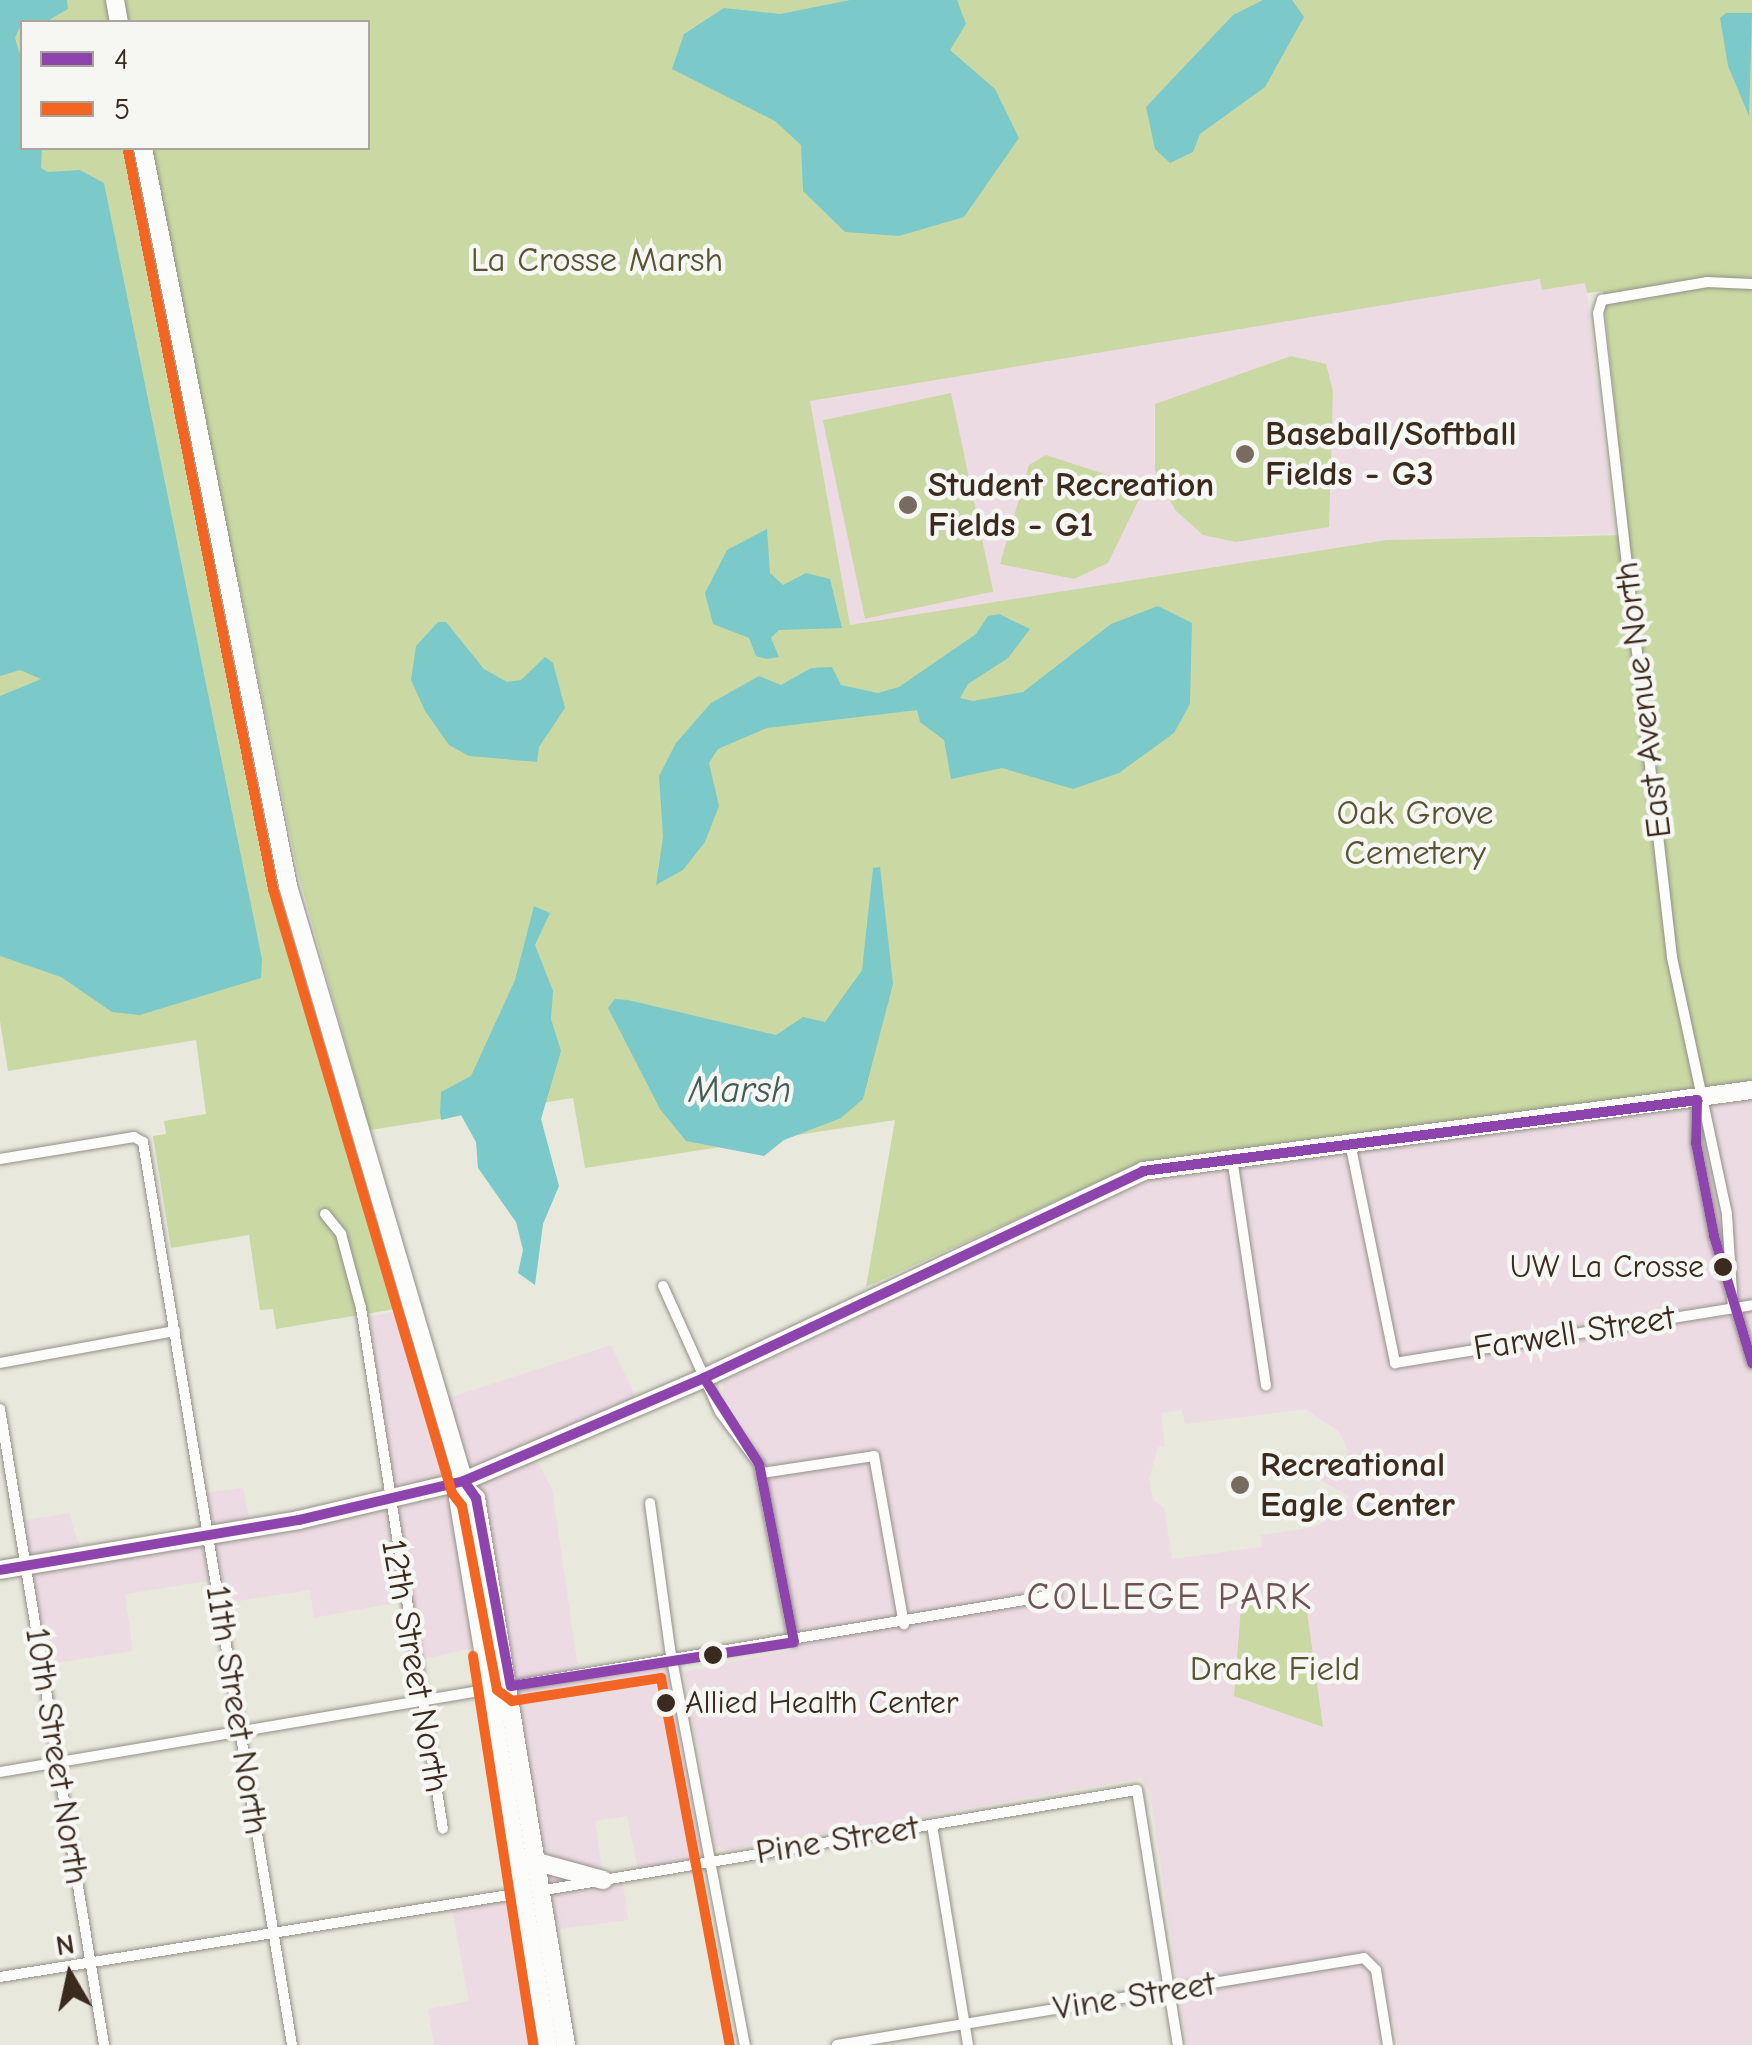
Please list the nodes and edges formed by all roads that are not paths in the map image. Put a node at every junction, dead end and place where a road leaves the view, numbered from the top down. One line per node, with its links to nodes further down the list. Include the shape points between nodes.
1 (143, 150): 19 (main road, via 292,904)
2 (1752, 284): 4 (street, East Avenue North, via 1707,282 1602,300 1600,332 1672,957)
3 (1752, 1090): 4 (main road)
4 (1698, 1100): 5 (main road); 11 (street, East Avenue North, via 1696,1143)
5 (1350, 1142): 6 (main road); 11 (street, Farwell Street, via 1395,1363)
6 (1232, 1158): 15 (main road, via 1129,1177); 16 (street)
7 (0, 1159): 12 (street, 11th Street North, via 141,1139)
8 (325, 1214): 20 (street, 12th Street North, via 341,1234 361,1308)
9 (663, 1286): 15 (street)
10 (1752, 1305): 11 (street, Farwell Street)
11 (1733, 1308): 14 (street, East Avenue North)
12 (175, 1331): 13 (street); 22 (street, 11th Street North)
13 (0, 1363)
14 (1752, 1363)
15 (704, 1378): 18 (street); 19 (main road)
16 (1266, 1384)
17 (0, 1409): 23 (street, 10th Street North)
18 (762, 1473): 26 (street, via 874,1456); 27 (street)
19 (465, 1485): 20 (main road); 29 (main road, via 476,1498)
20 (386, 1502): 22 (main road); 30 (street, 12th Street North)
21 (650, 1503): 28 (street)
22 (209, 1535): 23 (main road); 31 (street, 11th Street North)
23 (26, 1566): 24 (main road); 32 (street, 10th Street North)
24 (0, 1570)
25 (1055, 1596): 26 (street)
26 (904, 1624): 27 (street)
27 (794, 1642): 28 (street)
28 (673, 1661): 29 (street); 37 (street)
29 (503, 1688): 30 (street); 36 (main road); 39 (main road)
30 (422, 1702): 31 (street); 35 (street, 12th Street North)
31 (238, 1732): 32 (street); 40 (street, 11th Street North)
32 (60, 1762): 33 (street); 41 (street, 10th Street North)
33 (0, 1772)
34 (932, 1825): 37 (street, Pine Street); 43 (street, Pine Street, via 1137,1790); 44 (street)
35 (442, 1829)
36 (534, 1861): 38 (main road); 39 (main road)
37 (709, 1861): 38 (street, Pine Street); 49 (street)
38 (603, 1880): 39 (street, Pine Street)
39 (529, 1892): 40 (street, Pine Street); 47 (main road); 48 (main road)
40 (274, 1933): 41 (street, Pine Street); 46 (street, 11th Street North)
41 (90, 1962): 42 (street, Pine Street); 45 (street, 10th Street North)
42 (0, 1977)
43 (1169, 1990): 44 (street, Vine Street); 52 (street); 53 (street, Vine Street, via 1371,1962)
44 (965, 2024): 50 (street, Vine Street); 51 (street)
45 (104, 2045)
46 (292, 2045)
47 (548, 2045)
48 (566, 2045)
49 (745, 2045)
50 (837, 2045)
51 (968, 2045)
52 (1178, 2045)
53 (1388, 2045)

